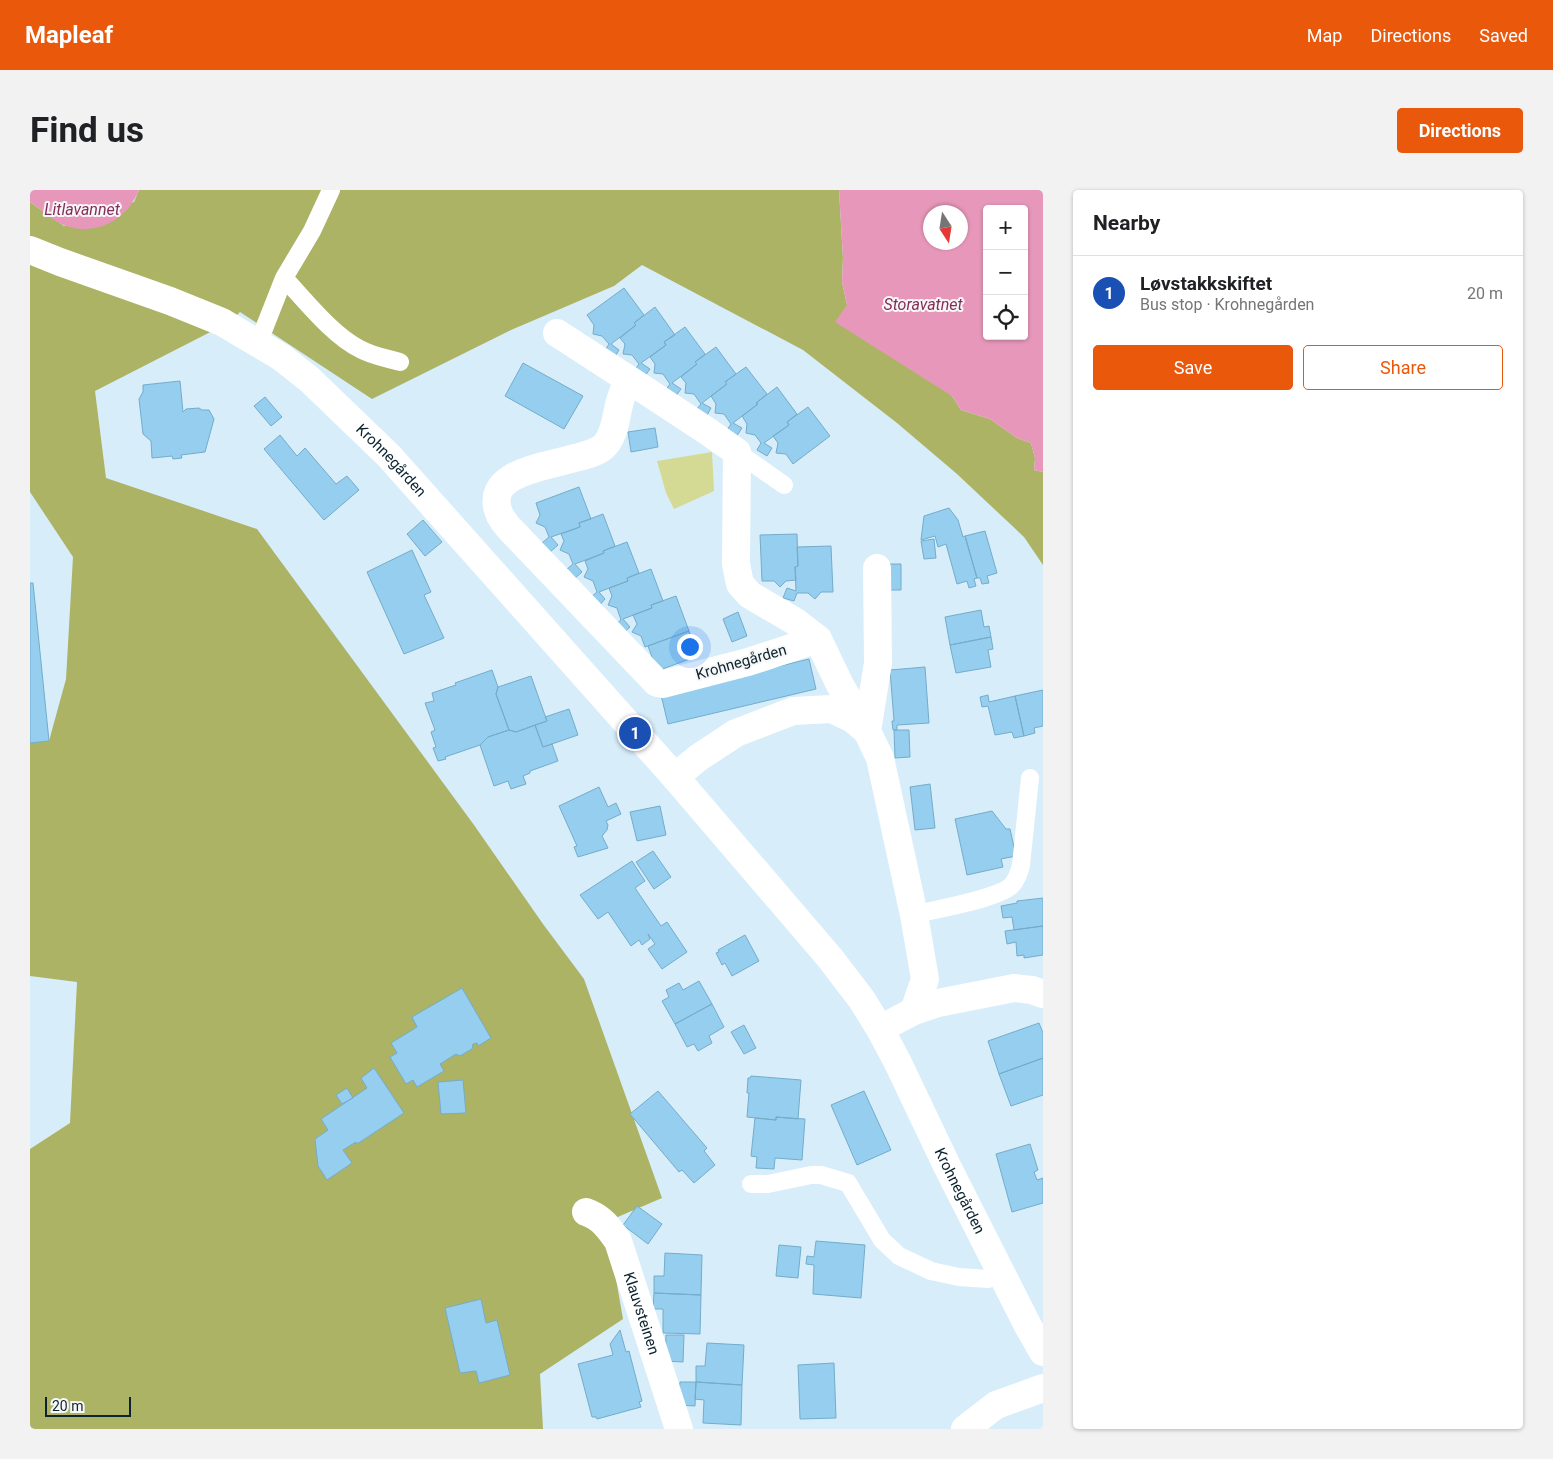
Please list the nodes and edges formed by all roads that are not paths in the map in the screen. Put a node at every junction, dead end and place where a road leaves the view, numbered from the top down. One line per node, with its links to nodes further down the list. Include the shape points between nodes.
1 (332, 190): 3 (lane)
2 (30, 250): 5 (street, Krohnegården, via 187,307 222,322)
3 (284, 278): 5 (lane); 6 (lane, via 352,346)
4 (556, 333): 7 (street)
5 (258, 344): 13 (street, Krohnegården, via 310,379 389,456)
6 (400, 362)
7 (628, 380): 8 (street); 11 (street, Krohnegården, via 604,447 592,454 515,476 502,486 497,505 499,514 510,529 656,683 663,684 748,662)
8 (737, 452): 9 (lane); 11 (street, Krohnegården, via 736,564 740,584 750,595)
9 (784, 485)
10 (877, 568): 12 (street, via 878,663)
11 (818, 639): 12 (street, Krohnegården)
12 (867, 731): 13 (street, Krohnegården, via 853,719 832,709 793,711 736,733); 15 (street, Krohnegården, via 880,758)
13 (675, 776): 18 (street, Krohnegården, via 830,958)
14 (1030, 778): 15 (lane, via 1021,865 1012,885 993,895)
15 (914, 914): 17 (street, Krohnegården, via 925,979)
16 (1043, 994): 17 (street, via 1014,988)
17 (914, 1011): 18 (street)
18 (880, 1029): 22 (street, Krohnegården)
19 (751, 1184): 21 (lane, via 768,1184 811,1175 848,1183 882,1240 899,1256 931,1271)
20 (586, 1212): 24 (street, Klauvsteinen, via 595,1215 618,1241)
21 (988, 1280)
22 (1043, 1352)
23 (1043, 1388): 25 (street, via 996,1406)
24 (678, 1429)
25 (965, 1429)

